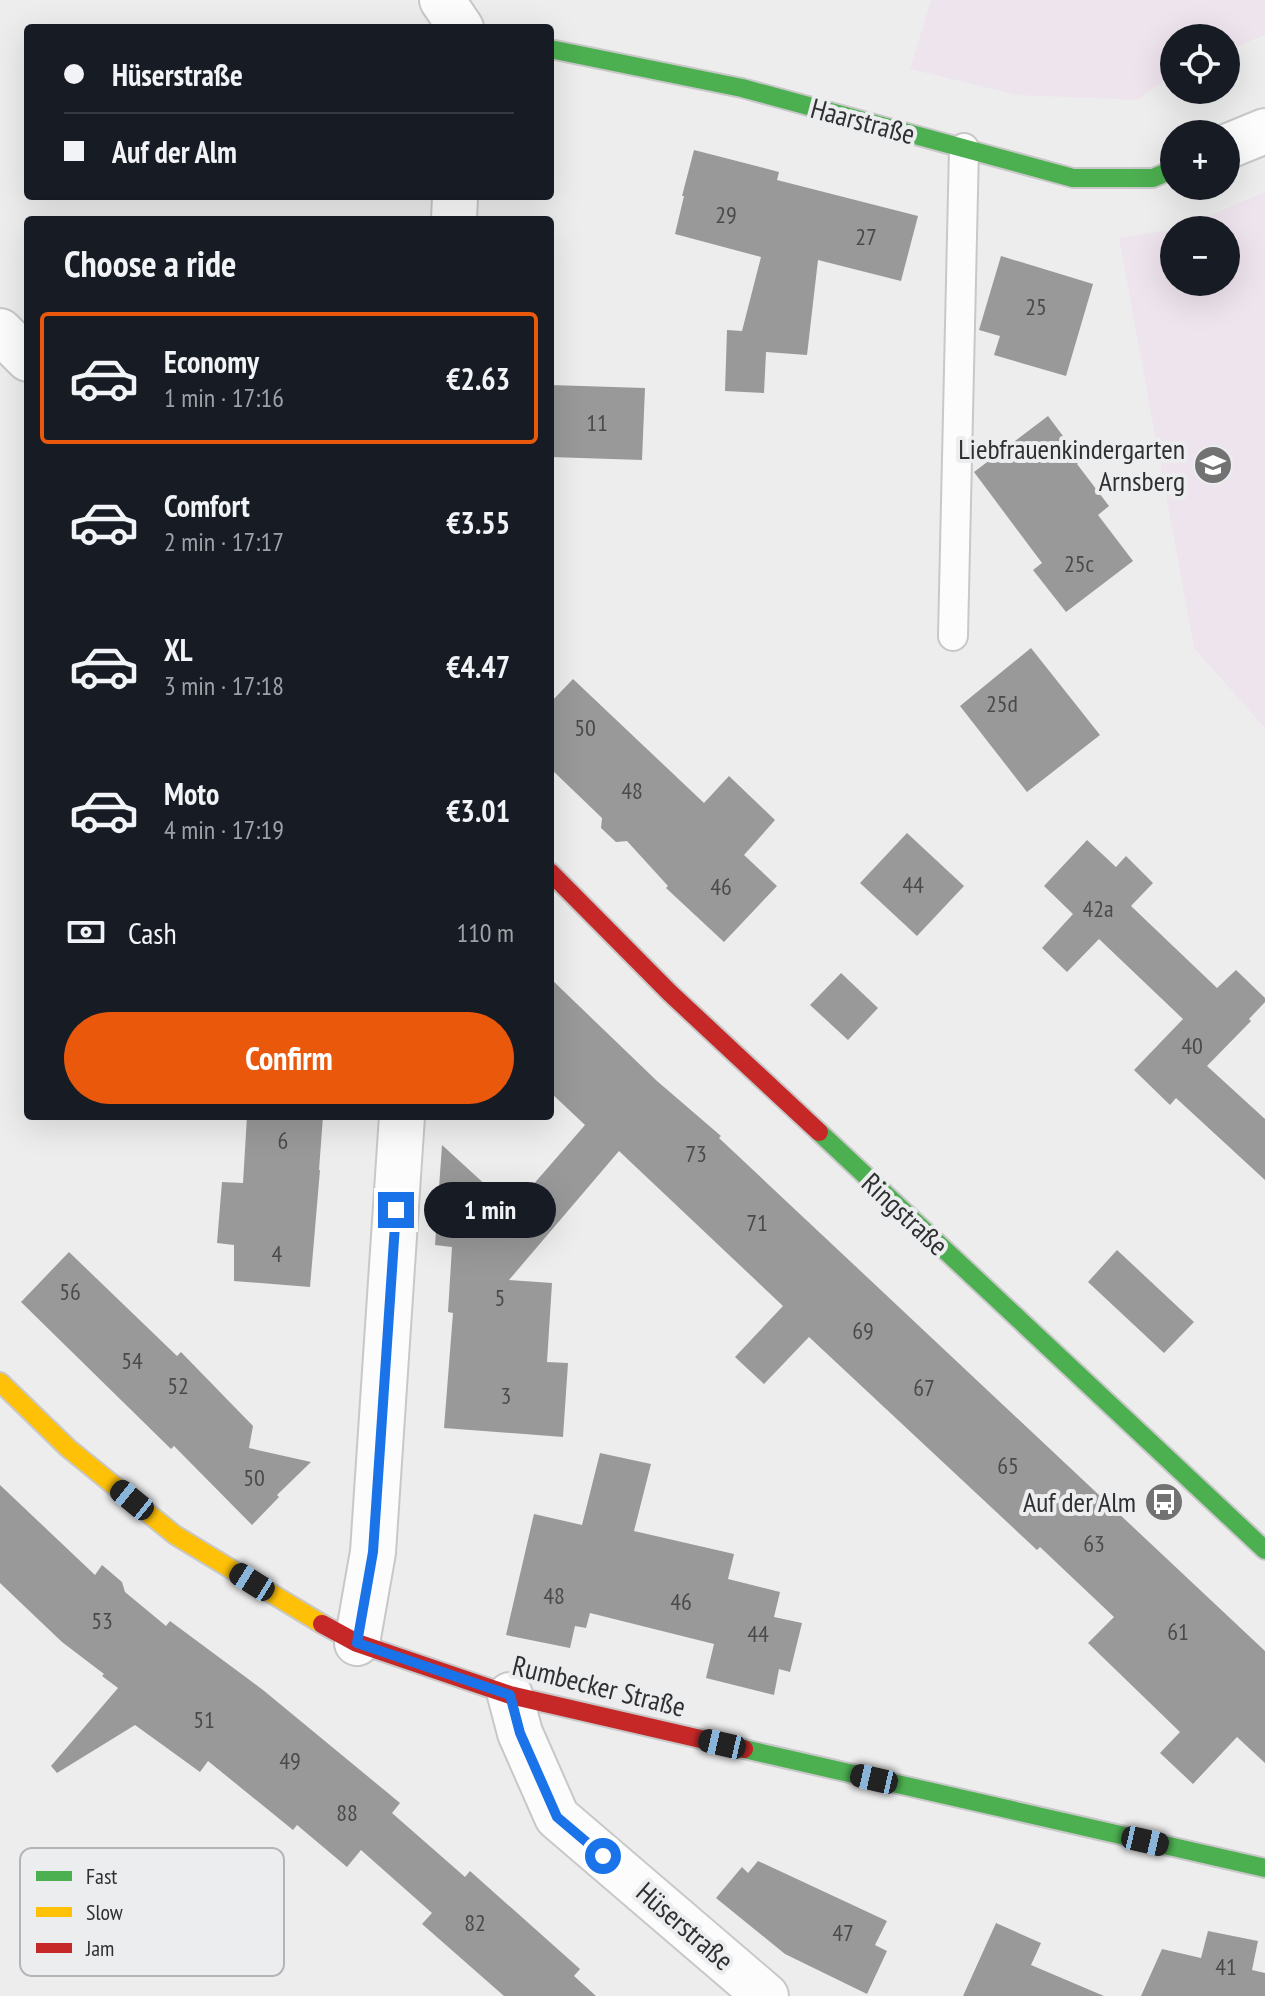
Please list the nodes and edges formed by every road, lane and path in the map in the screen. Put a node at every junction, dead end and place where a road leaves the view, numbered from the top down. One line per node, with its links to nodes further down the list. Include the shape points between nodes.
1 (442, 0): 2 (street)
2 (458, 24)
3 (554, 50): 6 (street, Haarstraße, via 742,88)
4 (1265, 131): 5 (street)
5 (1240, 141)
6 (964, 148): 7 (street, Haarstraße, via 1073,178); 10 (lane)
7 (1160, 175)
8 (0, 331): 9 (street)
9 (24, 355)
10 (953, 636)
11 (554, 876): 14 (street, Ringstraße, via 670,993)
12 (402, 1120): 15 (street, via 373,1552)
13 (0, 1382): 15 (street, Rumbecker Straße, via 68,1448 175,1535)
14 (1265, 1550)
15 (357, 1643): 16 (street, Rumbecker Straße)
16 (510, 1695): 17 (street, Rumbecker Straße); 18 (street, Hüserstraße, via 520,1733 557,1817)
17 (1265, 1868)
18 (766, 1996)

